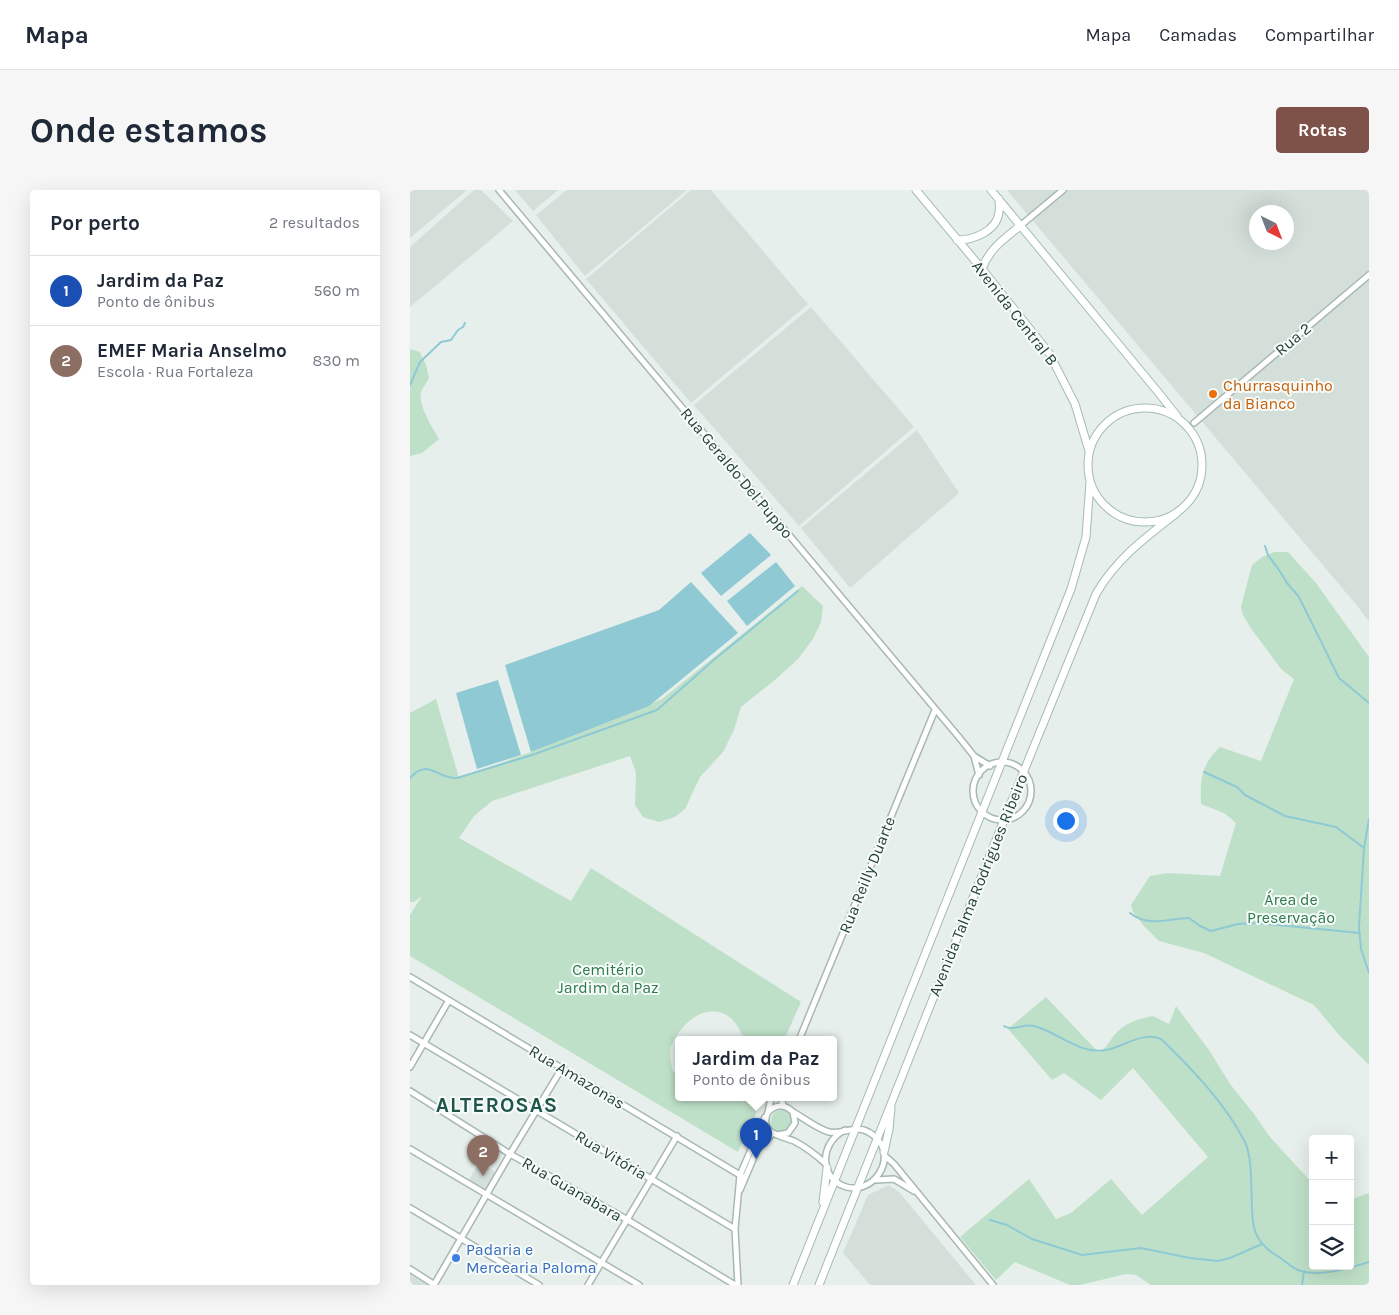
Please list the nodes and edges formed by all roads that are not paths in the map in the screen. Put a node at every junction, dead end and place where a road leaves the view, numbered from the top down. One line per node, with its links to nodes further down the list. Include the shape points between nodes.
1 (499, 190): 15 (street, Rua Geraldo Del Puppo)
2 (916, 190): 7 (main road, Avenida Central B)
3 (991, 190): 5 (main road, Avenida Central B)
4 (1063, 190): 6 (street)
5 (999, 200): 6 (main road, Avenida Central B); 7 (main road, via 999,212 992,226 976,238)
6 (1020, 226): 8 (main road, via 991,251); 10 (main road, Avenida Central B)
7 (957, 240): 8 (main road, Avenida Central B)
8 (982, 269): 12 (main road, Avenida Central B, via 1053,360 1075,404)
9 (1369, 275): 11 (street, Rua 2)
10 (1177, 417): 12 (main road, Avenida Central B, via 1157,408 1135,408 1115,416 1099,431); 14 (main road, Avenida Central B, via 1197,439 1203,468 1193,497)
11 (1194, 423)
12 (1089, 451): 13 (main road, Avenida Central B)
13 (1090, 482): 14 (main road, Avenida Central B, via 1104,505 1126,519 1152,522); 17 (main road, Avenida Talma Rodrigues Ribeiro, via 1086,537 1076,575)
14 (1177, 512): 19 (main road, Avenida Talma Rodrigues Ribeiro, via 1133,547 1103,581)
15 (935, 710): 16 (street, Rua Geraldo Del Puppo); 26 (street, Rua Reilly Duarte)
16 (974, 756): 18 (street, Rua Geraldo Del Puppo); 20 (street, Rua Geraldo Del Puppo)
17 (1001, 763): 18 (street); 19 (street, via 1013,765); 21 (main road, Avenida Talma Rodrigues Ribeiro)
18 (990, 766): 20 (street)
19 (1023, 772): 22 (main road, Avenida Talma Rodrigues Ribeiro); 22 (street, via 1030,784 1028,803 1019,814)
20 (979, 775): 21 (street, via 974,792)
21 (982, 812): 22 (street); 38 (main road, Avenida Talma Rodrigues Ribeiro)
22 (1004, 820): 31 (main road, Avenida Talma Rodrigues Ribeiro)
23 (410, 977): 24 (street, Rua Amazonas)
24 (449, 1000): 27 (street); 29 (street, Rua Amazonas)
25 (410, 1034): 27 (street, Rua Vitória)
26 (801, 1036)
27 (424, 1043): 28 (street); 35 (street, Rua Vitória)
28 (410, 1067)
29 (562, 1068): 35 (street); 41 (street, Rua Amazonas)
30 (410, 1091): 44 (street, Rua Guanabara)
31 (892, 1100): 42 (main road, Avenida Talma Rodrigues Ribeiro); 45 (main road)
32 (770, 1101): 37 (street)
33 (782, 1101): 34 (street)
34 (783, 1105): 36 (street); 37 (street, via 772,1108)
35 (537, 1111): 44 (street); 48 (street, Rua Vitória)
36 (793, 1112): 39 (street, via 829,1132); 40 (street, via 795,1123 792,1128 783,1135)
37 (767, 1114): 40 (street, via 765,1123); 47 (street)
38 (855, 1128): 39 (street); 42 (street); 49 (main road, Avenida Talma Rodrigues Ribeiro)
39 (845, 1130): 46 (street, via 829,1144)
40 (775, 1134): 46 (street, via 807,1148); 47 (street, via 757,1150)
41 (676, 1136): 47 (street, Rua Amazonas); 48 (street)
42 (877, 1138): 45 (street); 51 (main road, Avenida Talma Rodrigues Ribeiro)
43 (410, 1149): 52 (street)
44 (510, 1154): 52 (street); 56 (street, Rua Guanabara)
45 (884, 1154): 50 (street, via 882,1169); 53 (street)
46 (826, 1166): 49 (street); 54 (main road)
47 (742, 1177): 57 (street)
48 (651, 1179): 56 (street); 57 (street, Rua Vitória)
49 (834, 1180): 51 (street, via 843,1186); 54 (main road, Avenida Talma Rodrigues Ribeiro)
50 (871, 1183): 51 (street); 53 (street, via 894,1179)
51 (857, 1188): 67 (main road, Avenida Talma Rodrigues Ribeiro)
52 (486, 1194): 58 (street); 59 (street)
53 (919, 1195): 68 (street)
54 (824, 1207): 66 (main road, Avenida Talma Rodrigues Ribeiro)
55 (410, 1208): 58 (street)
56 (626, 1220): 59 (street); 65 (street, Rua Guanabara)
57 (735, 1229): 65 (street)
58 (461, 1238): 61 (street); 62 (street)
59 (601, 1263): 63 (street); 64 (street)
60 (410, 1270): 61 (street)
61 (434, 1285)
62 (539, 1285)
63 (588, 1285)
64 (639, 1285)
65 (736, 1285)
66 (793, 1285)
67 (819, 1285)
68 (993, 1285)

